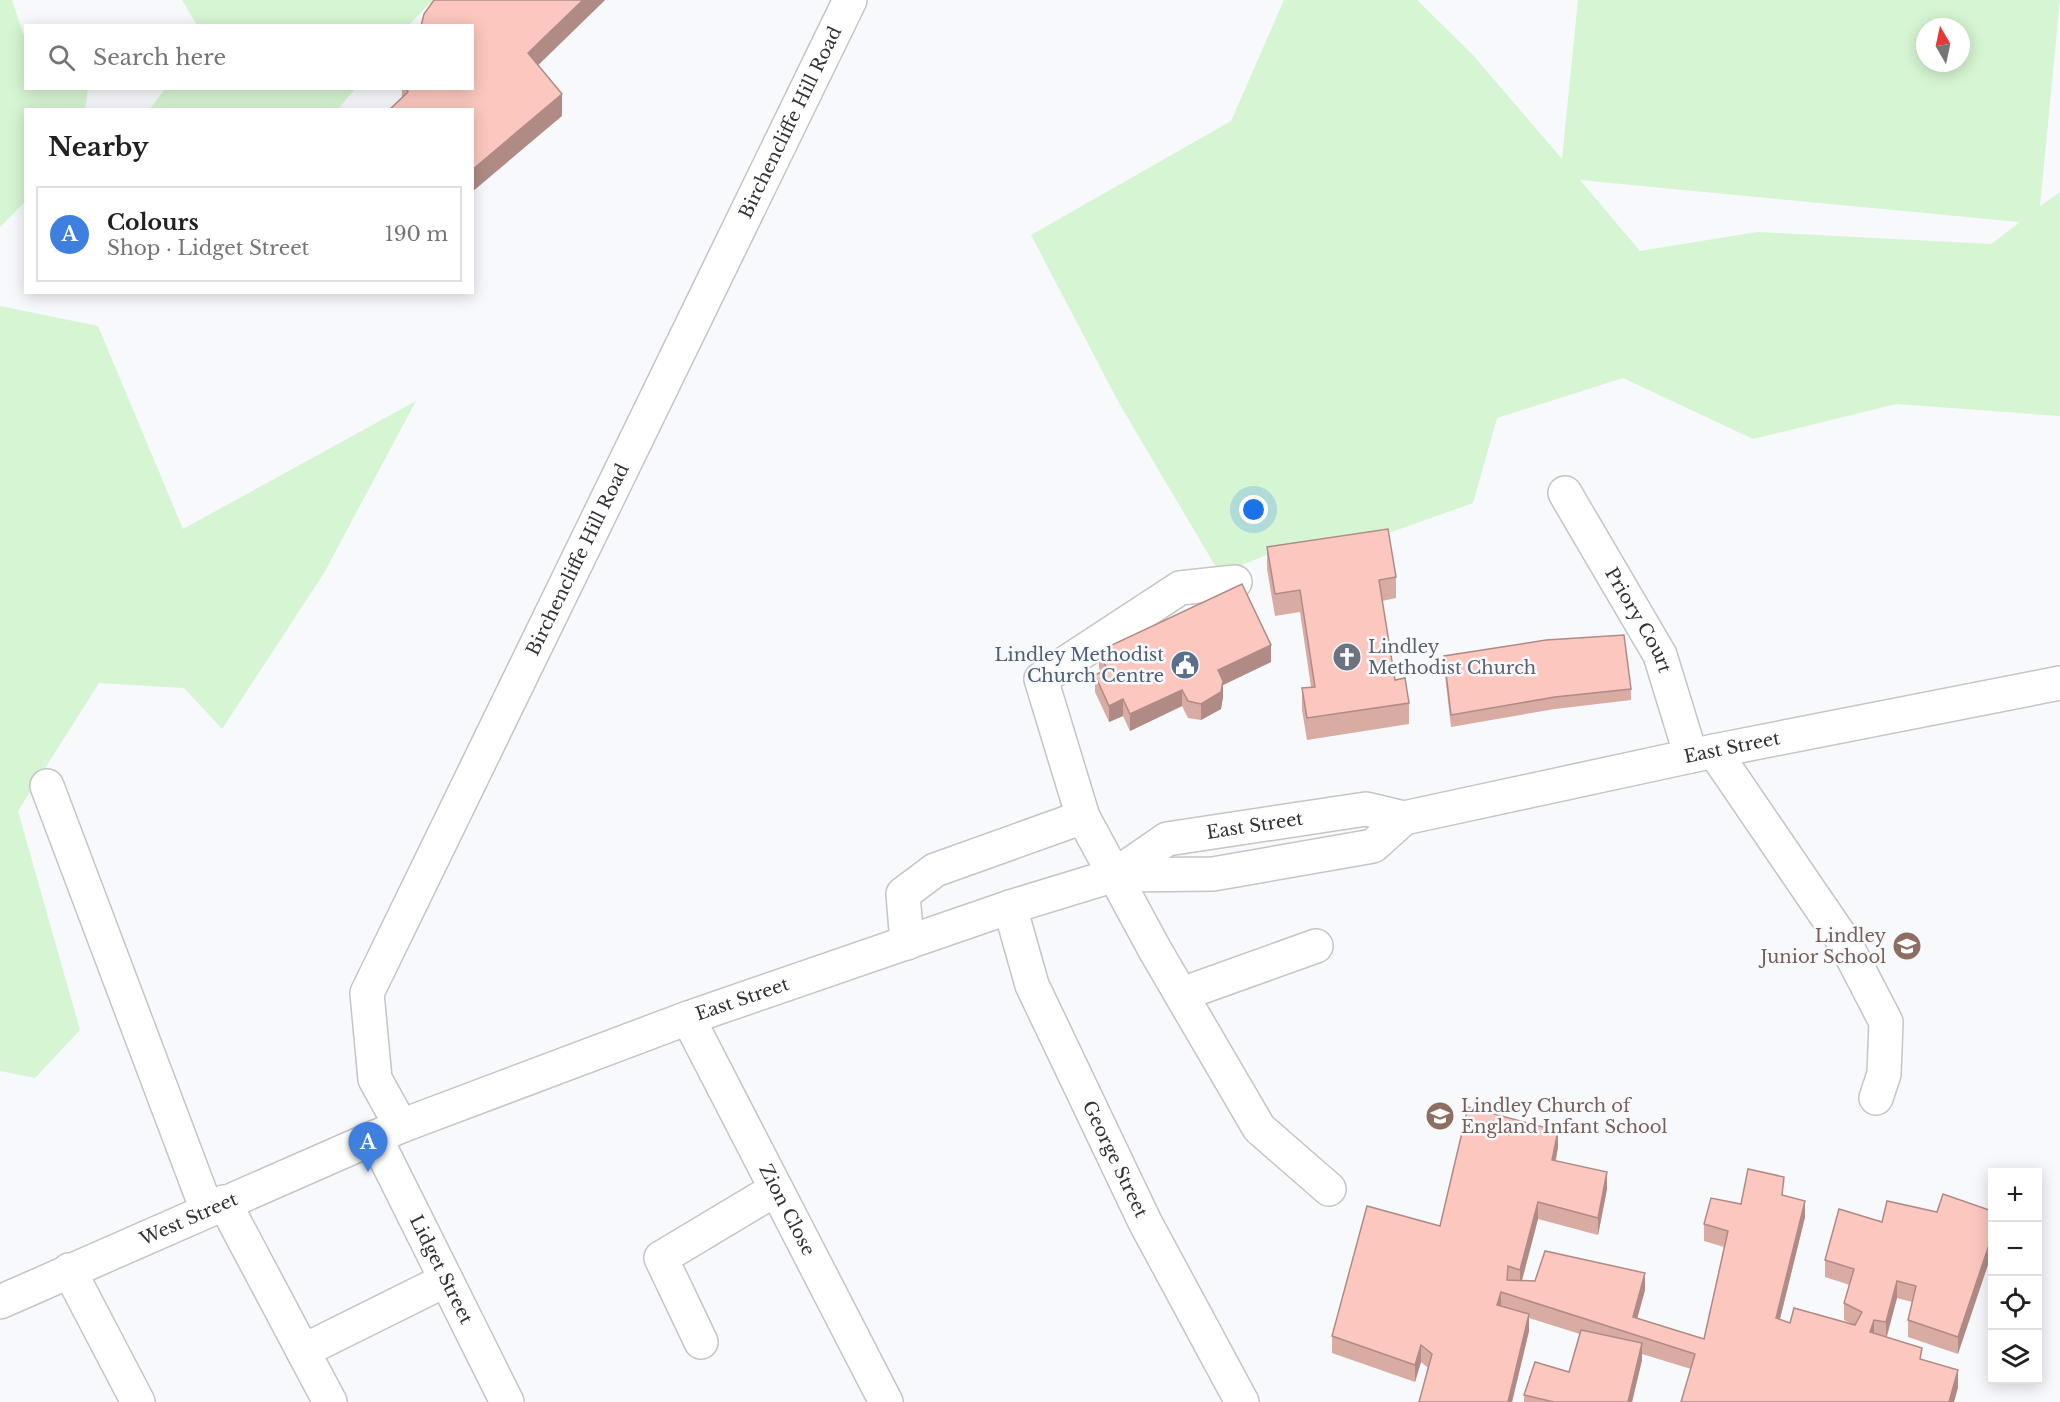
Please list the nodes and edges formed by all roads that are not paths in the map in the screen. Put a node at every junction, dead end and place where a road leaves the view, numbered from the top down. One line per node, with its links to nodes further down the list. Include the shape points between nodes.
1 (850, 0): 15 (street, Birchencliffe Hill Road, via 367,993 375,1079)
2 (1565, 492): 5 (street, Priory Court, via 1660,655)
3 (1235, 582): 7 (street, via 1180,588 1041,679)
4 (2060, 683): 5 (street, East Street)
5 (1702, 753): 8 (street, East Street, via 1404,818 1366,809 1167,839); 14 (street, Priory Court, via 1845,943 1886,1022 1884,1074)
6 (47, 786): 18 (street)
7 (1083, 817): 8 (street); 10 (street, via 935,870 903,894)
8 (1115, 875): 9 (street, East Street); 12 (street)
9 (1010, 907): 10 (street, East Street); 28 (street, George Street, via 1032,985 1145,1222)
10 (907, 943): 13 (street, East Street)
11 (1316, 946): 12 (street)
12 (1182, 994): 16 (street, via 1259,1128)
13 (688, 1018): 15 (street, East Street); 17 (street, Zion Close)
14 (1876, 1098)
15 (388, 1131): 18 (street, West Street); 20 (street, Lidget Street)
16 (1329, 1189)
17 (776, 1190): 22 (street, via 661,1258); 27 (street, Zion Close)
18 (216, 1206): 19 (street, West Street); 23 (street)
19 (69, 1270): 21 (street, West Street); 24 (street)
20 (447, 1280): 23 (street); 26 (street, Lidget Street)
21 (0, 1302)
22 (702, 1341)
23 (303, 1351): 25 (street)
24 (138, 1402)
25 (330, 1402)
26 (507, 1402)
27 (886, 1402)
28 (1242, 1402)

